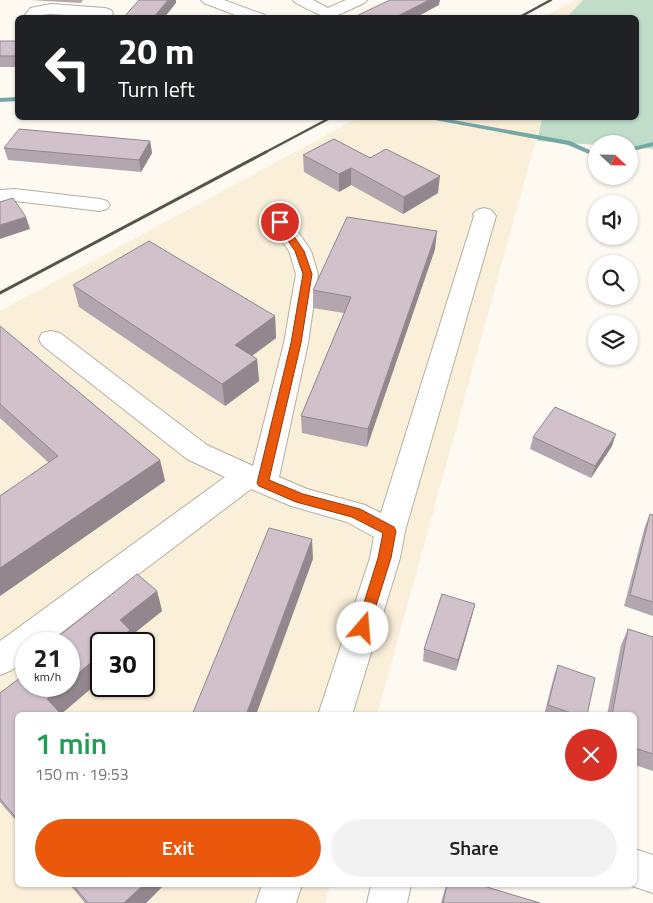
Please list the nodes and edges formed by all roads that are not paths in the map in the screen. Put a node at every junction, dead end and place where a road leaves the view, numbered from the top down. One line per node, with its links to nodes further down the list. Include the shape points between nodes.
1 (116, 0): 6 (street)
2 (209, 0): 7 (street)
3 (301, 0): 8 (street)
4 (359, 0): 9 (street)
5 (33, 15): 6 (street, via 44,9)
6 (103, 15)
7 (251, 15)
8 (322, 15)
9 (325, 15)
10 (0, 196): 11 (street)
11 (100, 205)
12 (484, 214): 16 (street)
13 (280, 222): 15 (street, via 300,251 307,274 296,343)
14 (51, 339): 15 (street, via 198,452)
15 (255, 480): 16 (street, via 300,498 356,513); 17 (street, via 93,589)
16 (390, 531): 18 (street, via 385,558)
17 (0, 660)
18 (336, 712)
19 (637, 869): 20 (street)
20 (653, 874)
21 (281, 887): 23 (street)
22 (391, 887): 24 (street)
23 (276, 903)
24 (387, 903)

